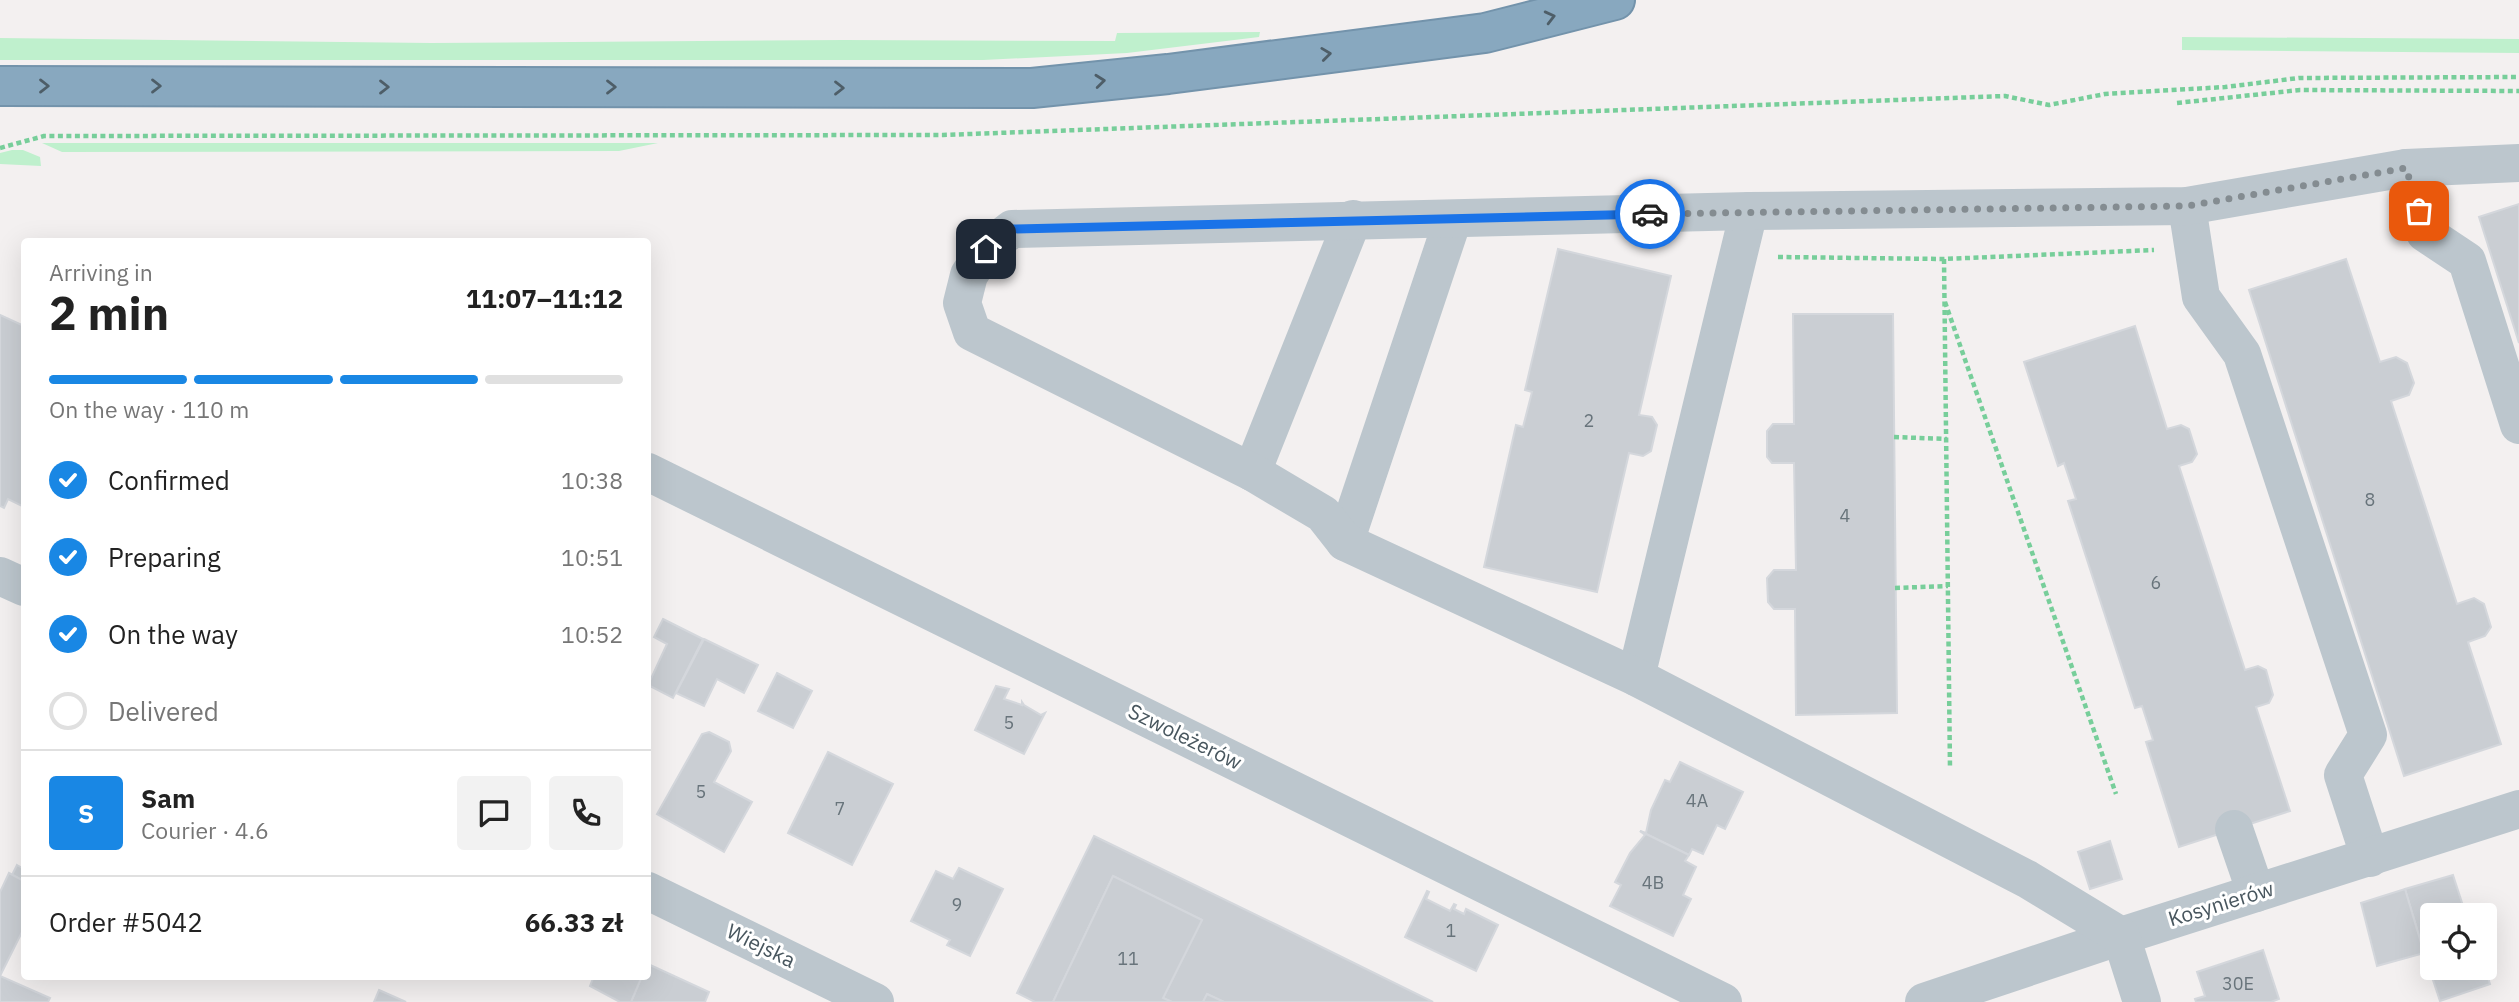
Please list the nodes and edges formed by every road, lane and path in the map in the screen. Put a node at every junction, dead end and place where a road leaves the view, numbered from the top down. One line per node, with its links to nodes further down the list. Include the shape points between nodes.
1 (1615, 0): 3 (highway, one-way to 1, via 1032,88 1485,33)
2 (2519, 77): 4 (path, via 2299,78)
3 (0, 86)
4 (2178, 90)
5 (2519, 91): 6 (path, via 2300,89)
6 (2177, 103)
7 (22, 142): 8 (path)
8 (0, 148)
9 (2519, 163): 10 (street)
10 (2406, 168): 11 (street); 19 (street, via 2425,233 2467,261)
11 (2187, 206): 12 (street); 15 (street)
12 (1749, 211): 14 (street); 16 (street)
13 (1353, 219): 14 (street); 22 (street); 22 (street, via 1012,229 986,249 969,275 962,303 972,332)
14 (1452, 219): 24 (street)
15 (2194, 249): 17 (path); 34 (street, via 2201,297 2242,354 2368,735 2343,775)
16 (1738, 257): 17 (path); 29 (street)
17 (1944, 259): 18 (path)
18 (1945, 302): 21 (path); 31 (path)
19 (2519, 425)
20 (1894, 437): 21 (path)
21 (1947, 439): 27 (path)
22 (1252, 472): 24 (street, via 1323,513)
23 (651, 473): 39 (street, Szwoleżerów)
24 (1345, 542): 29 (street)
25 (0, 576): 26 (street)
26 (21, 586)
27 (1948, 586): 28 (path); 30 (path)
28 (1895, 588)
29 (1636, 677): 37 (street, via 2027,879)
30 (1950, 768)
31 (2116, 794)
32 (2519, 809): 34 (street, Kosynierów)
33 (2234, 828): 36 (street)
34 (2370, 858): 36 (street, Kosynierów)
35 (651, 892): 38 (street, Wiejska)
36 (2256, 893): 37 (street, Kosynierów)
37 (2121, 936): 40 (street, Kosynierów); 41 (street)
38 (875, 1002)
39 (1723, 1002)
40 (1924, 1002)
41 (2142, 1002)

